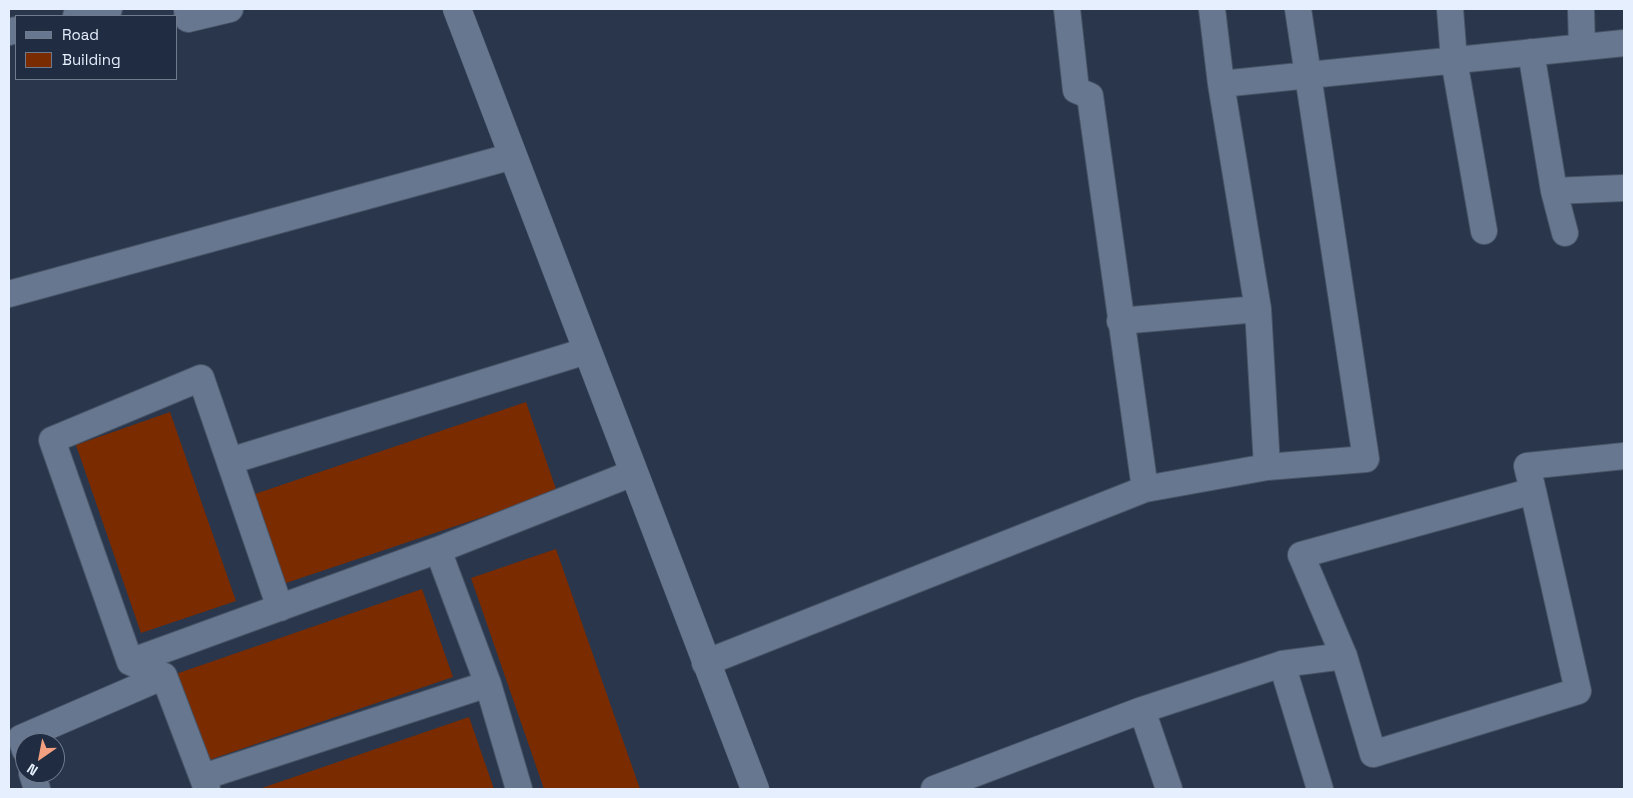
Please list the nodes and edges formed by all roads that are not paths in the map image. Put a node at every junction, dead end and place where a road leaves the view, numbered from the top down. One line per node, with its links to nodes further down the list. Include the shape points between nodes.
1 (107, 9): 10 (street)
2 (187, 9): 3 (street, via 188,19)
3 (230, 9)
4 (457, 9): 17 (street)
5 (1067, 9): 24 (street, via 1076,90 1090,96)
6 (1212, 9): 16 (street)
7 (1298, 9): 15 (street)
8 (1450, 9): 14 (street)
9 (1581, 9): 12 (street)
10 (80, 15)
11 (1624, 43): 12 (street)
12 (1582, 47): 13 (street)
13 (1531, 52): 14 (street); 19 (street)
14 (1454, 60): 15 (street); 20 (street)
15 (1307, 75): 16 (street); 28 (street, via 1366,459)
16 (1221, 84): 23 (street)
17 (513, 156): 22 (street); 25 (street)
18 (1624, 188): 19 (street)
19 (1554, 191): 21 (street)
20 (1484, 231)
21 (1564, 233)
22 (9, 294)
23 (1258, 309): 24 (street); 28 (street)
24 (1120, 321): 30 (street)
25 (586, 351): 27 (street); 29 (street)
26 (1624, 456): 31 (street, via 1527,466)
27 (230, 461): 33 (street); 35 (street, via 202,378 52,440)
28 (1266, 467): 30 (street)
29 (633, 473): 32 (street); 36 (street)
30 (1145, 489): 36 (street)
31 (1533, 491): 34 (street, via 1301,555); 34 (street, via 1578,692 1372,754)
32 (438, 550): 33 (street); 39 (street)
33 (280, 608): 35 (street)
34 (1344, 656): 37 (street)
35 (130, 662): 38 (street)
36 (705, 663): 44 (street)
37 (1282, 664): 40 (street); 47 (street)
38 (164, 676): 41 (street); 42 (street)
39 (488, 684): 42 (street); 43 (street)
40 (1142, 710): 45 (street); 46 (street)
41 (33, 733)
42 (205, 783)
43 (519, 789)
44 (754, 789)
45 (934, 789)
46 (1169, 789)
47 (1320, 789)

